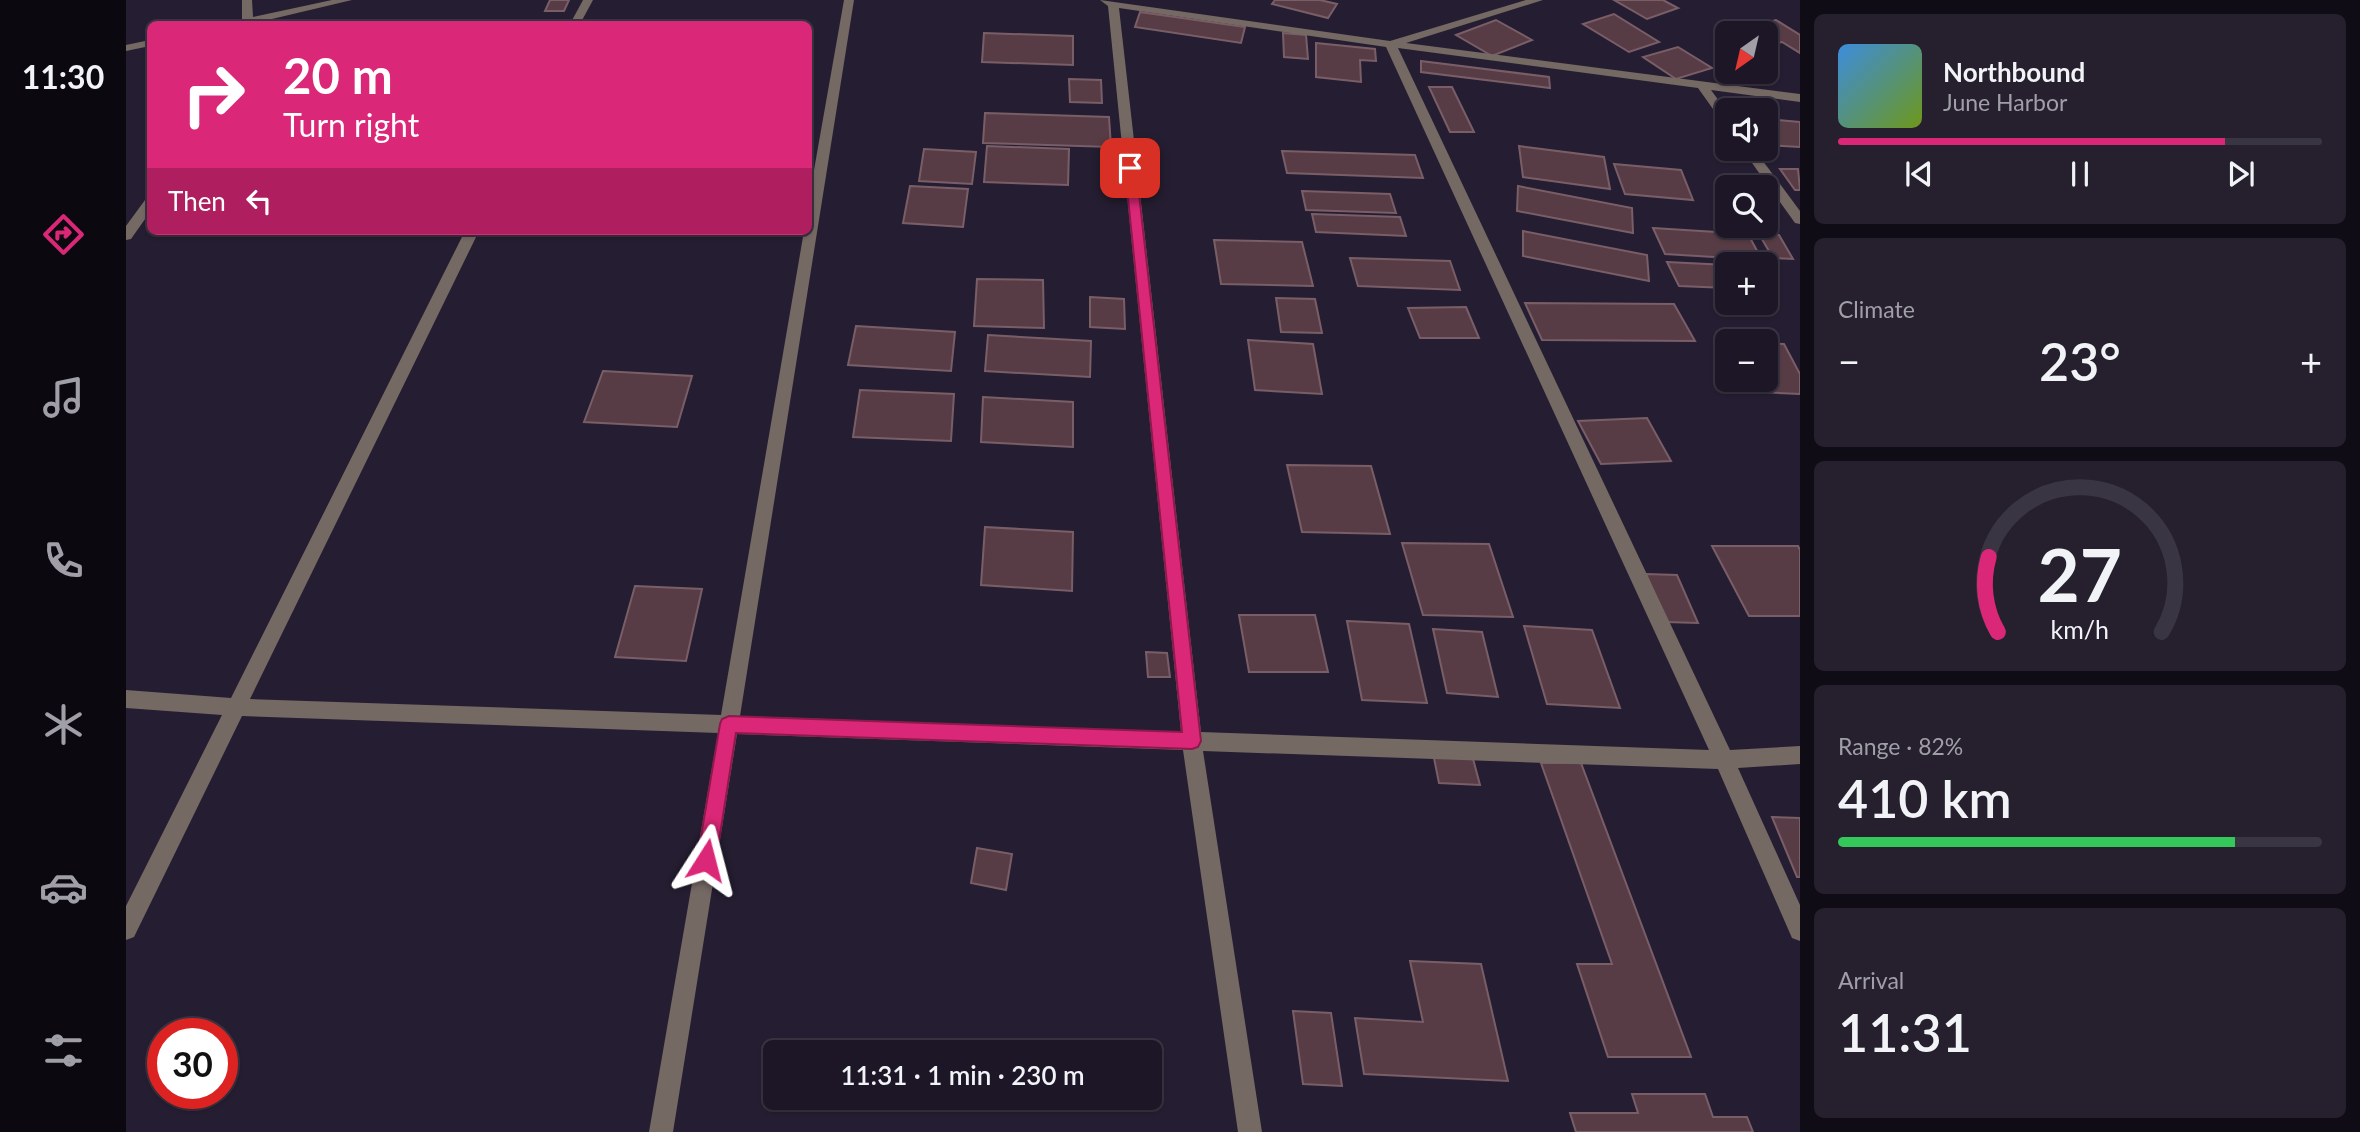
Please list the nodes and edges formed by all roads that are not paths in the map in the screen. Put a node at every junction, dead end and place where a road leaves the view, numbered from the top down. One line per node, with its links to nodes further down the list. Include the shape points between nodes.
1 (247, 0): 8 (street)
2 (347, 0): 7 (street)
3 (587, 0): 11 (street)
4 (849, 0): 21 (street)
5 (1538, 0): 13 (street)
6 (1109, 2): 13 (street); 28 (street)
7 (290, 12): 9 (street); 10 (street)
8 (248, 21)
9 (252, 21)
10 (284, 21)
11 (576, 21)
12 (147, 44): 14 (street)
13 (1390, 44): 15 (street); 30 (street)
14 (126, 48)
15 (1700, 83): 16 (street); 17 (street)
16 (1800, 97)
17 (1715, 104)
18 (1757, 161): 20 (street)
19 (147, 207): 24 (street)
20 (1800, 220)
21 (812, 223)
22 (470, 235): 26 (street)
23 (810, 235): 27 (street)
24 (126, 236)
25 (126, 699): 26 (street)
26 (235, 707): 27 (street); 31 (street)
27 (729, 724): 28 (street); 33 (street)
28 (1192, 741): 30 (street); 34 (street)
29 (1800, 755): 30 (street)
30 (1724, 760): 32 (street)
31 (126, 929)
32 (1800, 930)
33 (661, 1132)
34 (1250, 1132)

